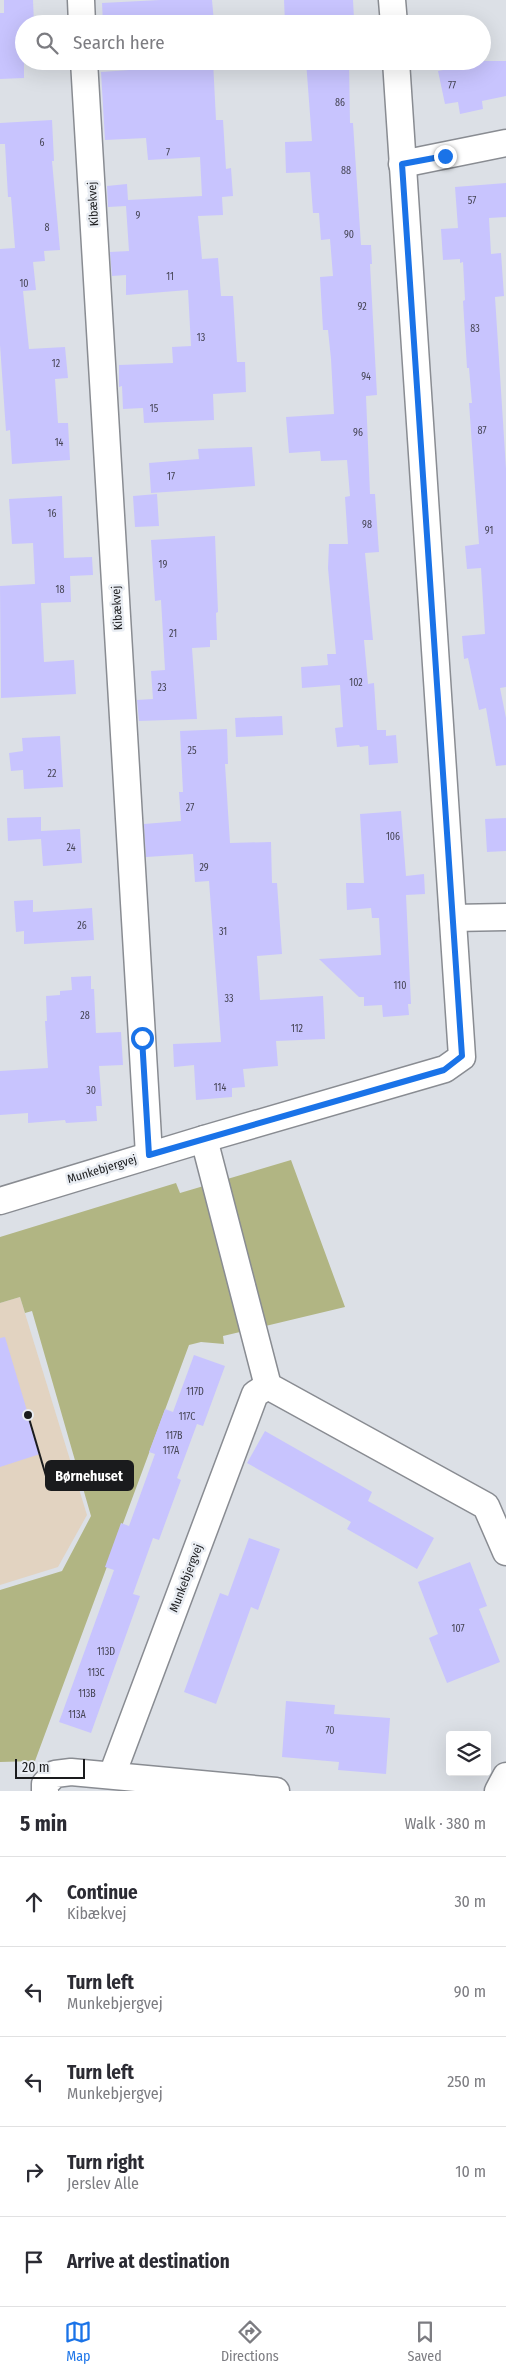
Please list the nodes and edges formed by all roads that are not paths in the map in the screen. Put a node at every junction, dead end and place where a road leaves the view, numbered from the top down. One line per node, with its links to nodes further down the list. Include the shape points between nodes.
1 (81, 0): 3 (street)
2 (392, 0): 4 (street)
3 (82, 15)
4 (393, 15)
5 (85, 70): 12 (street, Kibækvej)
6 (397, 70): 8 (street, Munkebjergvej)
7 (506, 143): 8 (street)
8 (402, 164): 10 (street, Munkebjergvej)
9 (506, 917): 10 (street)
10 (453, 918): 11 (street, Munkebjergvej, via 462,1056 444,1070)
11 (204, 1139): 12 (street, Munkebjergvej); 14 (street)
12 (149, 1155): 13 (street, Munkebjergvej)
13 (0, 1201)
14 (268, 1386): 15 (street, via 486,1506); 16 (street, Munkebjergvej, via 255,1394)
15 (506, 1552)
16 (112, 1775): 18 (street, via 55,1774 45,1784); 19 (street)
17 (506, 1776): 20 (street)
18 (45, 1791)
19 (276, 1791)
20 (498, 1791)

